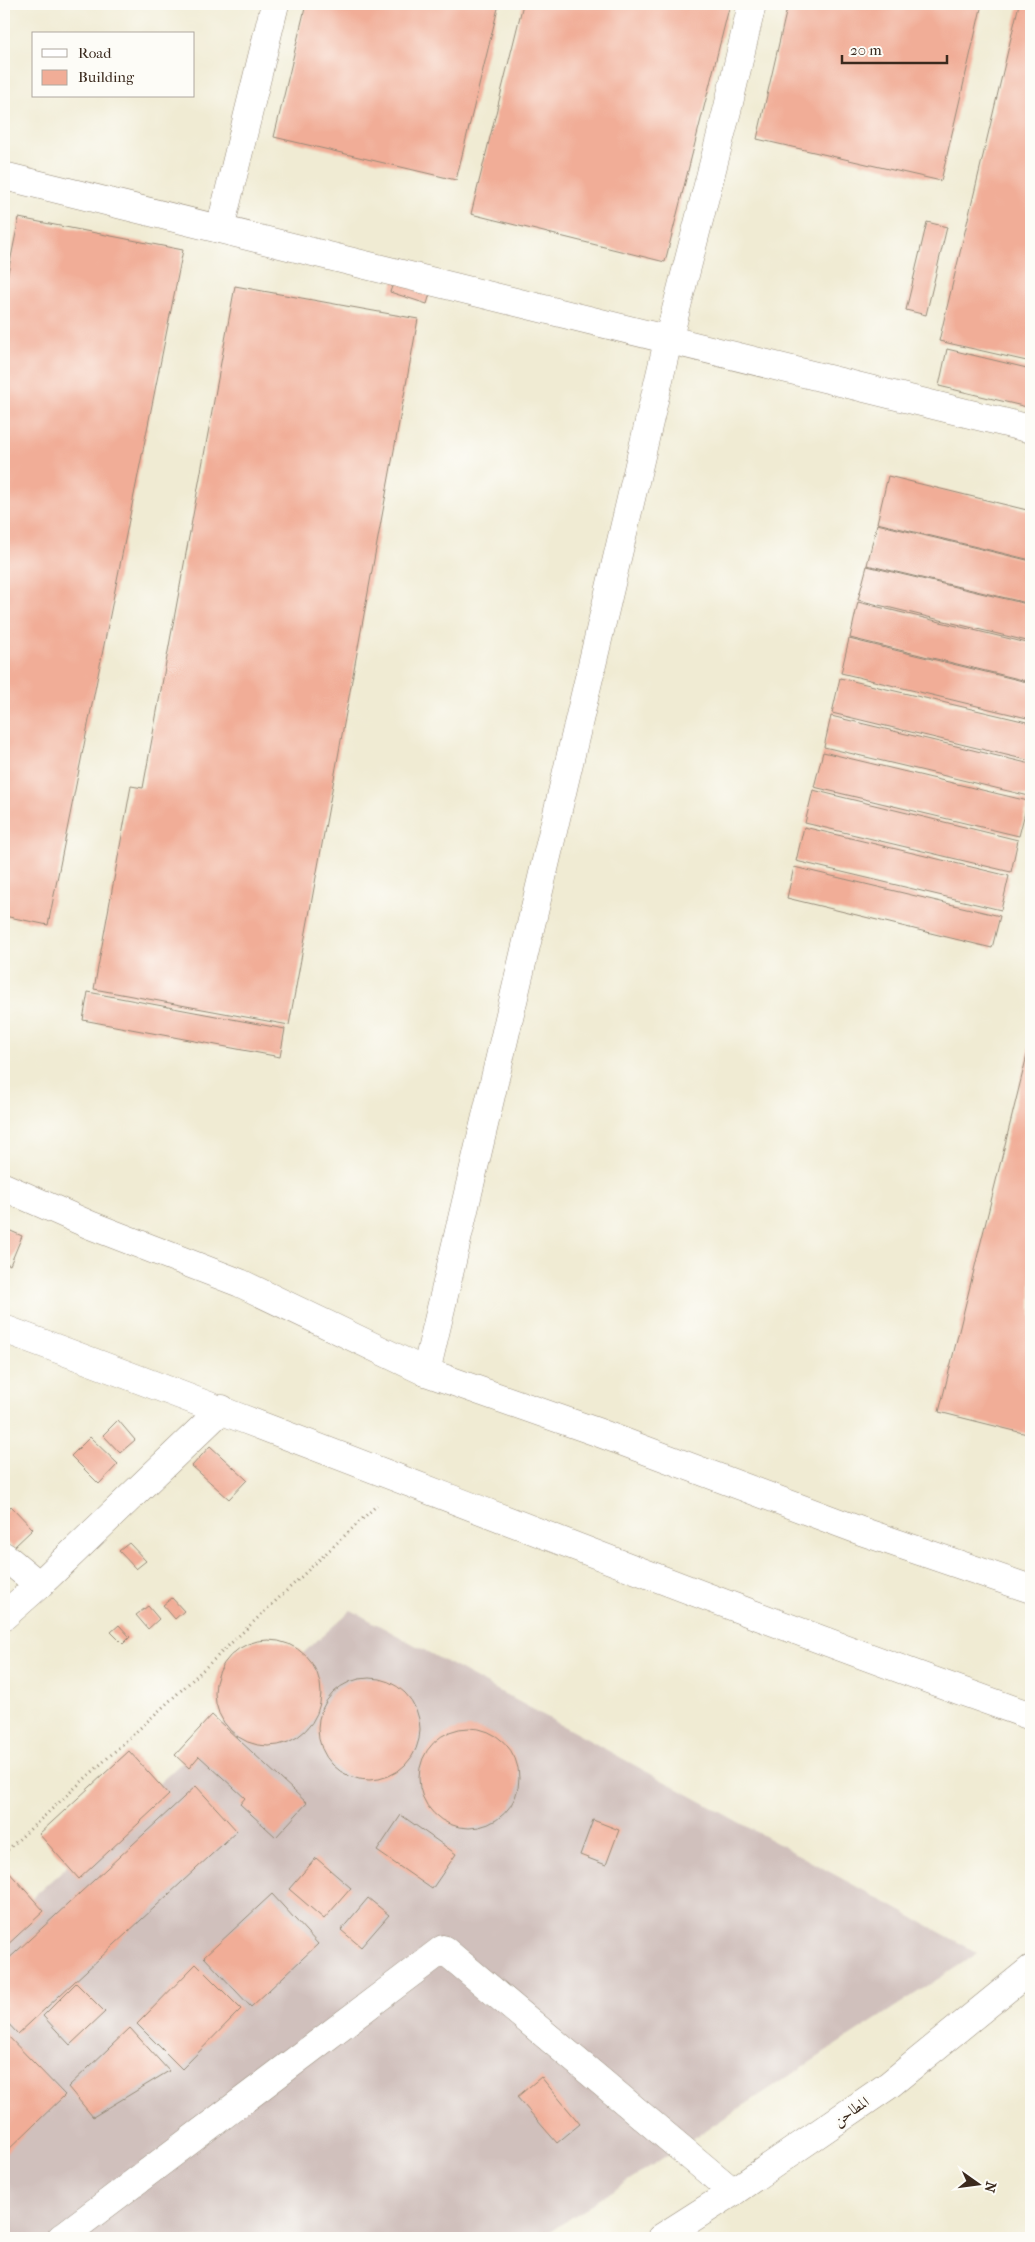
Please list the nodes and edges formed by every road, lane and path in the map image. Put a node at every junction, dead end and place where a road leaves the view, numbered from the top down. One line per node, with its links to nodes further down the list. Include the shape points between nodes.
1 (275, 4): 4 (street)
2 (752, 4): 5 (street)
3 (4, 176): 4 (street)
4 (220, 229): 5 (street)
5 (668, 341): 6 (street); 9 (street)
6 (1031, 429)
7 (4, 1187): 9 (street, via 90,1225 240,1283)
8 (4, 1329): 10 (street)
9 (426, 1372): 14 (street, via 861,1531)
10 (222, 1410): 11 (street); 13 (street)
11 (402, 1480): 16 (street, via 849,1652); 17 (path)
12 (4, 1556): 13 (street)
13 (39, 1585): 15 (street)
14 (1031, 1589)
15 (4, 1616)
16 (1031, 1716)
17 (4, 1853)
18 (1031, 1969): 19 (street, المطاحن, via 889,2085)
19 (733, 2192): 20 (street, via 443,1949); 21 (street, المطاحن)
20 (62, 2238)
21 (661, 2238)

